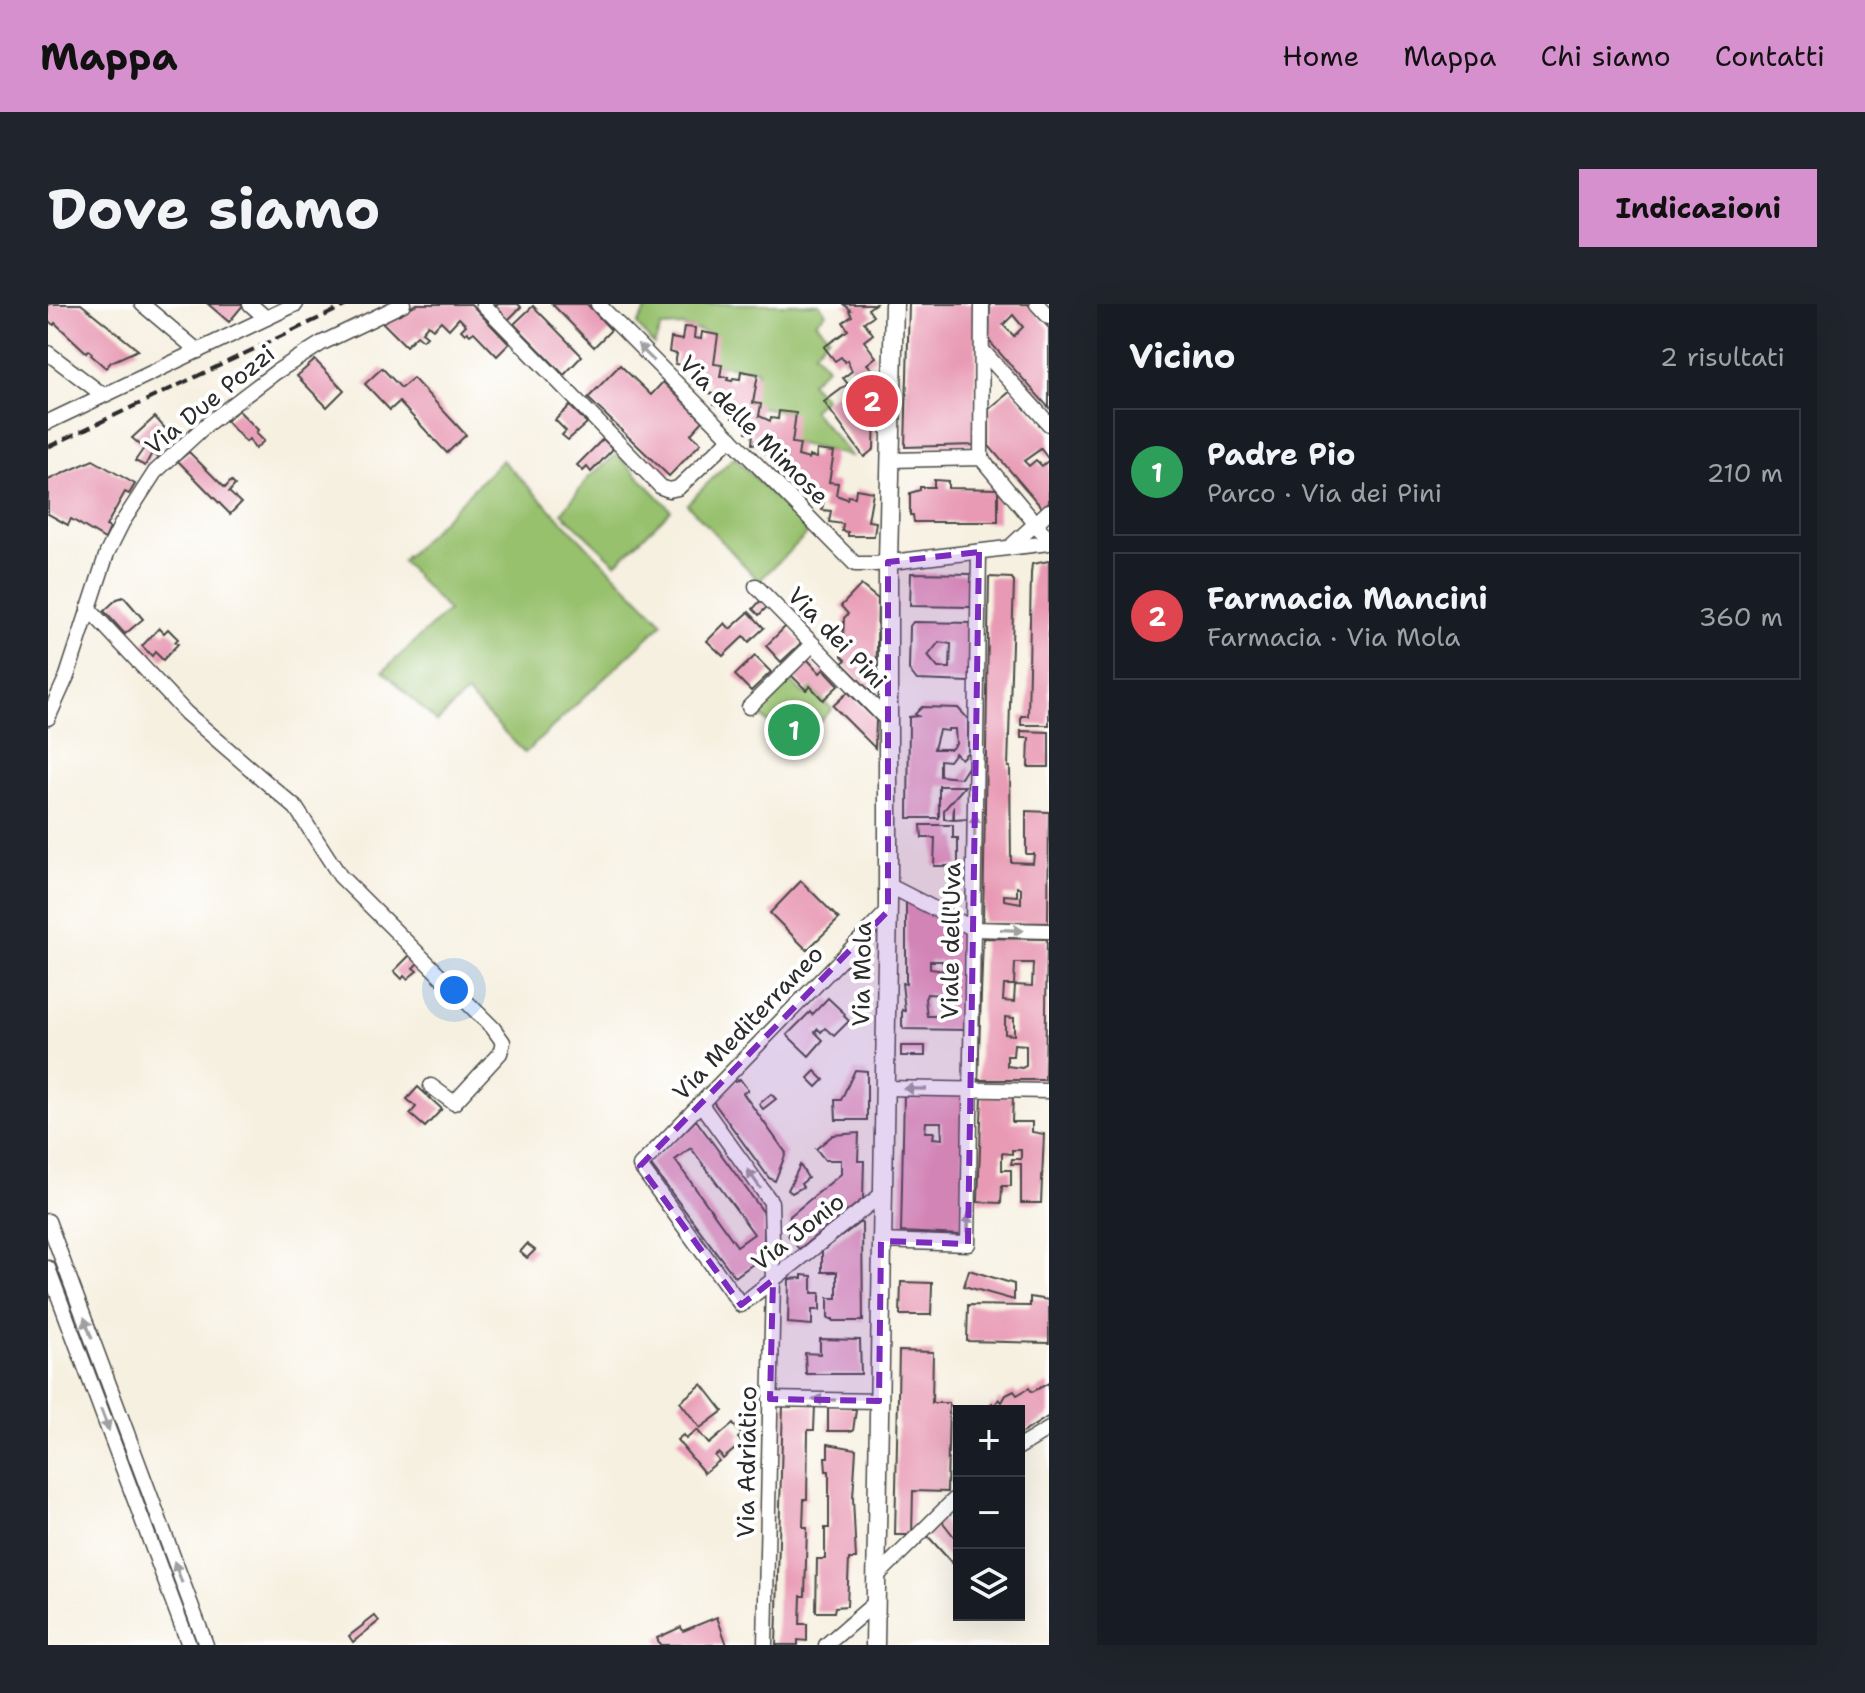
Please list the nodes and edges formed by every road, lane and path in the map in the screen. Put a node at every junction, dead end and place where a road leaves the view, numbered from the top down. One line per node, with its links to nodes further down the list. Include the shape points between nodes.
1 (142, 304): 11 (street)
2 (250, 304): 9 (street)
3 (296, 304): 9 (street)
4 (403, 304): 26 (street, Via Due Pozzi, via 302,355 177,450 155,472 122,523)
5 (483, 304): 16 (street, via 661,487 678,488)
6 (598, 304): 16 (street, Via delle Mimose, one-way to 6)
7 (894, 304): 18 (main road, Via Mola)
8 (982, 304): 10 (street)
9 (266, 318): 11 (street)
10 (982, 350): 15 (street); 17 (street)
11 (198, 351): 13 (street)
12 (48, 353): 13 (street)
13 (103, 395): 14 (street)
14 (48, 422)
15 (1049, 424)
16 (731, 438): 24 (street, Via delle Mimose, via 855,564)
17 (981, 458): 18 (street); 20 (street)
18 (891, 460): 24 (main road, Via Mola)
19 (1049, 511): 20 (street)
20 (1035, 524): 21 (street); 22 (street)
21 (1049, 542): 22 (street, Via delle Mimose)
22 (1010, 547): 23 (street, Via delle Mimose)
23 (979, 552): 24 (street, Via delle Mimose); 33 (street, Viale dell'Uva, one-way to 23)
24 (888, 562): 30 (main road, Via Mola)
25 (756, 586): 27 (street, Via dei Pini)
26 (88, 608): 29 (street, Via Due Pozzi); 35 (street, via 186,713 296,808 340,876 503,1042 500,1053 454,1103)
27 (813, 644): 28 (street); 30 (street, Via dei Pini)
28 (749, 707)
29 (48, 718)
30 (887, 720): 31 (main road, Via Mola)
31 (888, 885): 32 (main road, Via Mola); 33 (street)
32 (888, 911): 36 (main road, Via Mola); 39 (street, Via Mediterraneo)
33 (974, 929): 34 (street, one-way to 34); 37 (street, Viale dell'Uva)
34 (1049, 931)
35 (431, 1086)
36 (884, 1088): 37 (street, one-way to 36); 40 (main road, Via Mola)
37 (970, 1090): 38 (street); 42 (street, Viale dell'Uva, one-way to 37, via 968,1244)
38 (1049, 1091)
39 (700, 1103): 44 (street, Via Adriatico, one-way to 39, via 771,1202); 45 (street, Via Mediterraneo, via 640,1166)
40 (881, 1195): 42 (main road, Via Mola); 44 (street, Via Jonio)
41 (48, 1221): 54 (street, one-way to 41)
42 (881, 1241): 47 (main road, Via Mola)
43 (48, 1268): 53 (street, one-way to 53)
44 (773, 1280): 45 (street, Via Jonio); 46 (street, Via Adriatico)
45 (741, 1305)
46 (770, 1399): 47 (street, one-way to 46); 55 (street, Via Adriatico)
47 (879, 1401): 51 (main road, Via Mola)
48 (1049, 1429): 49 (street)
49 (1025, 1443)
50 (953, 1501): 51 (street)
51 (876, 1577): 52 (main road, Via Mola)
52 (876, 1602): 56 (street); 57 (main road, Via Mola)
53 (189, 1645)
54 (206, 1645)
55 (765, 1645)
56 (826, 1645)
57 (875, 1645)

